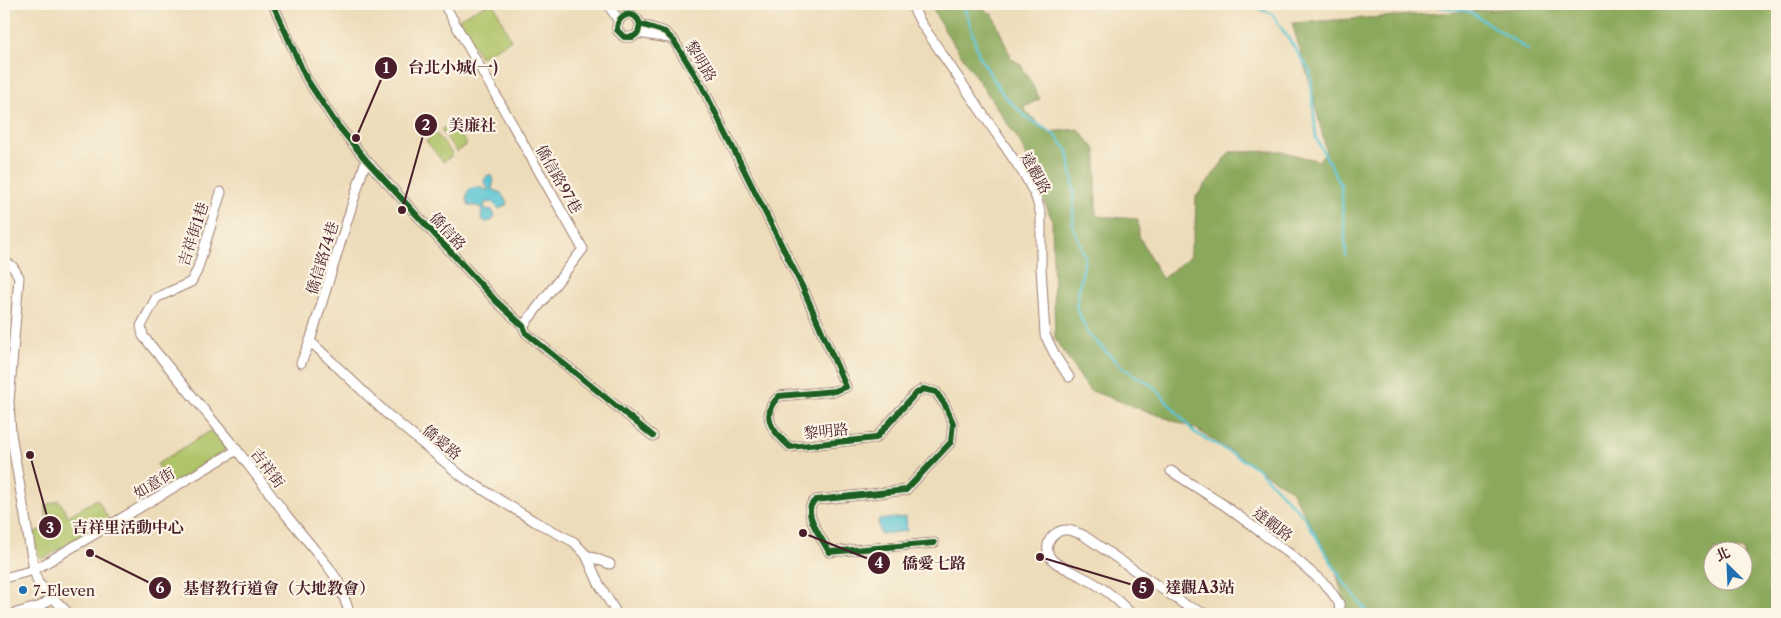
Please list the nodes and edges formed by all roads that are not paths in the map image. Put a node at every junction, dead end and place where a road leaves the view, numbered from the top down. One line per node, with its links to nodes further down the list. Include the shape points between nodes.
1 (273, 4): 8 (street, 僑信路, via 306,78 335,122)
2 (444, 4): 11 (street, 僑信路97巷, via 583,249)
3 (610, 4): 6 (street, 黎明路)
4 (614, 4): 6 (street, 黎明路)
5 (911, 4): 15 (street, 達觀路, via 1036,197 1041,215 1045,335)
6 (621, 18): 7 (street, 黎明路, via 632,15 639,20); 7 (street, 黎明路, via 616,26 621,35 630,38)
7 (639, 28): 19 (street, 黎明路, via 665,32 702,86 802,286 846,387 779,396 771,404 769,414 777,436 790,448 876,438 924,389 936,392 953,423 951,442 906,490 816,500 810,510 813,522 830,552)
8 (366, 160): 11 (street, 僑信路); 12 (street, 僑信路74巷)
9 (221, 192): 13 (street, 吉祥街1巷, via 191,282 156,298 141,326 143,336)
10 (4, 260): 22 (street, via 19,277 9,402 11,434)
11 (523, 326): 16 (street, 僑信路, via 526,333)
12 (310, 341): 14 (street, 僑信路74巷); 20 (street, 僑愛路, via 387,414 464,478 574,542)
13 (151, 345): 17 (street, 吉祥街)
14 (301, 363)
15 (1069, 377)
16 (652, 436)
17 (237, 450): 22 (street, 如意街); 27 (street, 吉祥街, via 338,581)
18 (1171, 471): 31 (street, 達觀路, via 1290,554 1328,587 1340,603)
19 (934, 543)
20 (586, 555): 21 (street); 28 (street)
21 (610, 564)
22 (34, 570): 23 (street, 如意街); 24 (street, via 38,583)
23 (4, 578)
24 (53, 598): 25 (street, via 41,606); 26 (street)
25 (13, 614)
26 (69, 614)
27 (350, 614)
28 (617, 614)
29 (1132, 614): 30 (street, via 1106,590 1054,562 1046,546 1049,540 1068,529 1083,535 1187,606)
30 (1206, 614)
31 (1340, 614)

